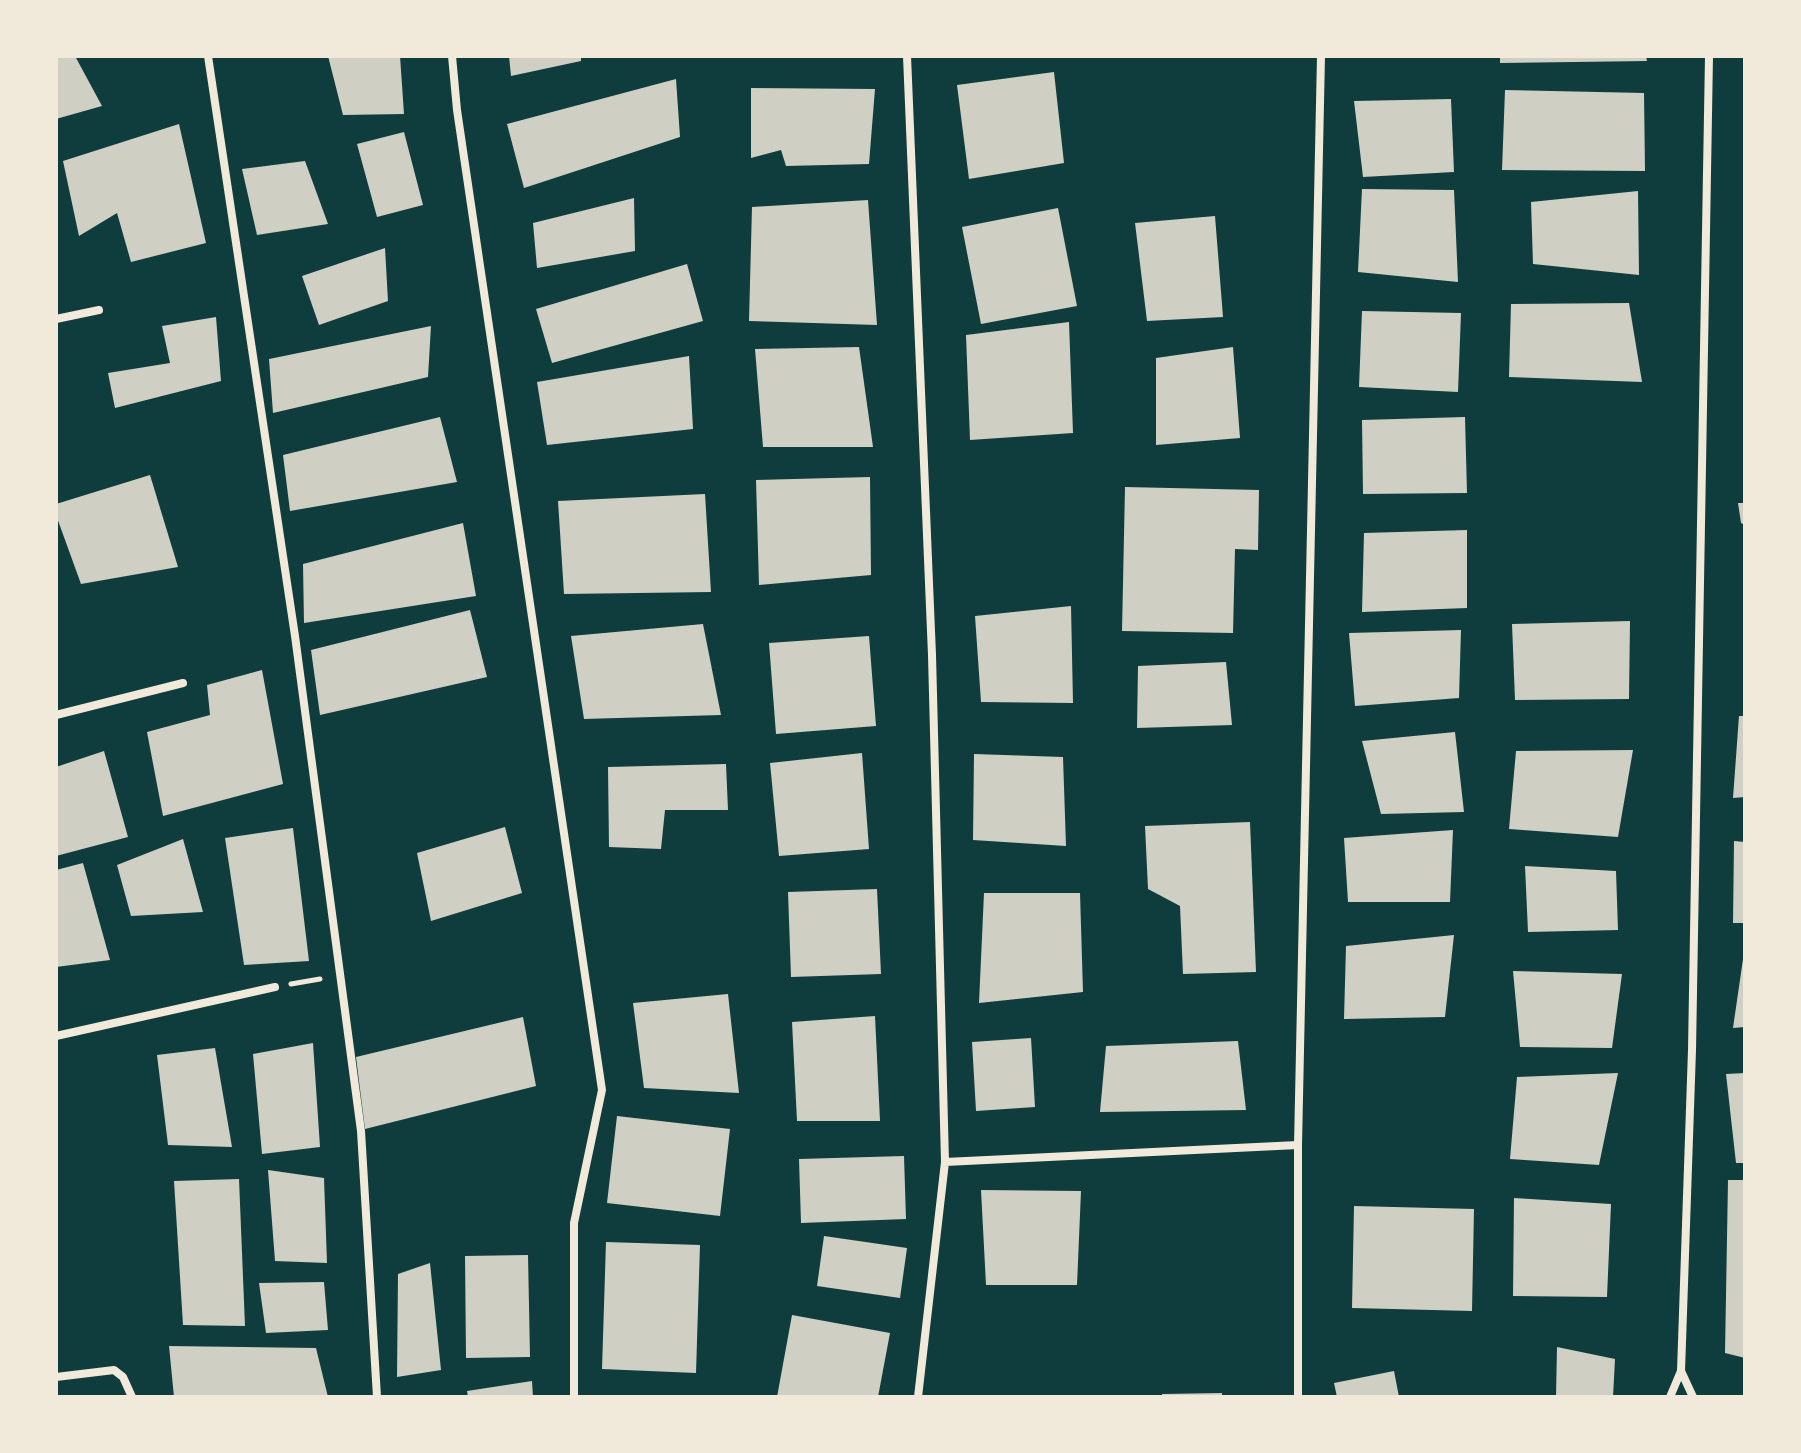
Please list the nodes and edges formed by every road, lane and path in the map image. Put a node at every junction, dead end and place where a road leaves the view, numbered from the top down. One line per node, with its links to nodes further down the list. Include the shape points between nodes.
1 (208, 56): 10 (street)
2 (452, 56): 19 (street, via 602,1090 574,1223)
3 (907, 56): 14 (street, via 932,655)
4 (1321, 56): 13 (street)
5 (1709, 56): 15 (street, via 1692,1050)
6 (99, 310): 7 (street)
7 (56, 319)
8 (183, 683): 9 (street)
9 (56, 715)
10 (341, 975): 11 (path); 18 (street, via 361,1131)
11 (275, 987): 12 (street)
12 (56, 1036)
13 (1298, 1145): 14 (street); 21 (street)
14 (945, 1162): 20 (street)
15 (1681, 1371): 22 (street); 23 (street)
16 (56, 1377): 17 (street, via 114,1370)
17 (132, 1397)
18 (377, 1397)
19 (574, 1397)
20 (918, 1397)
21 (1298, 1397)
22 (1670, 1397)
23 (1693, 1397)

